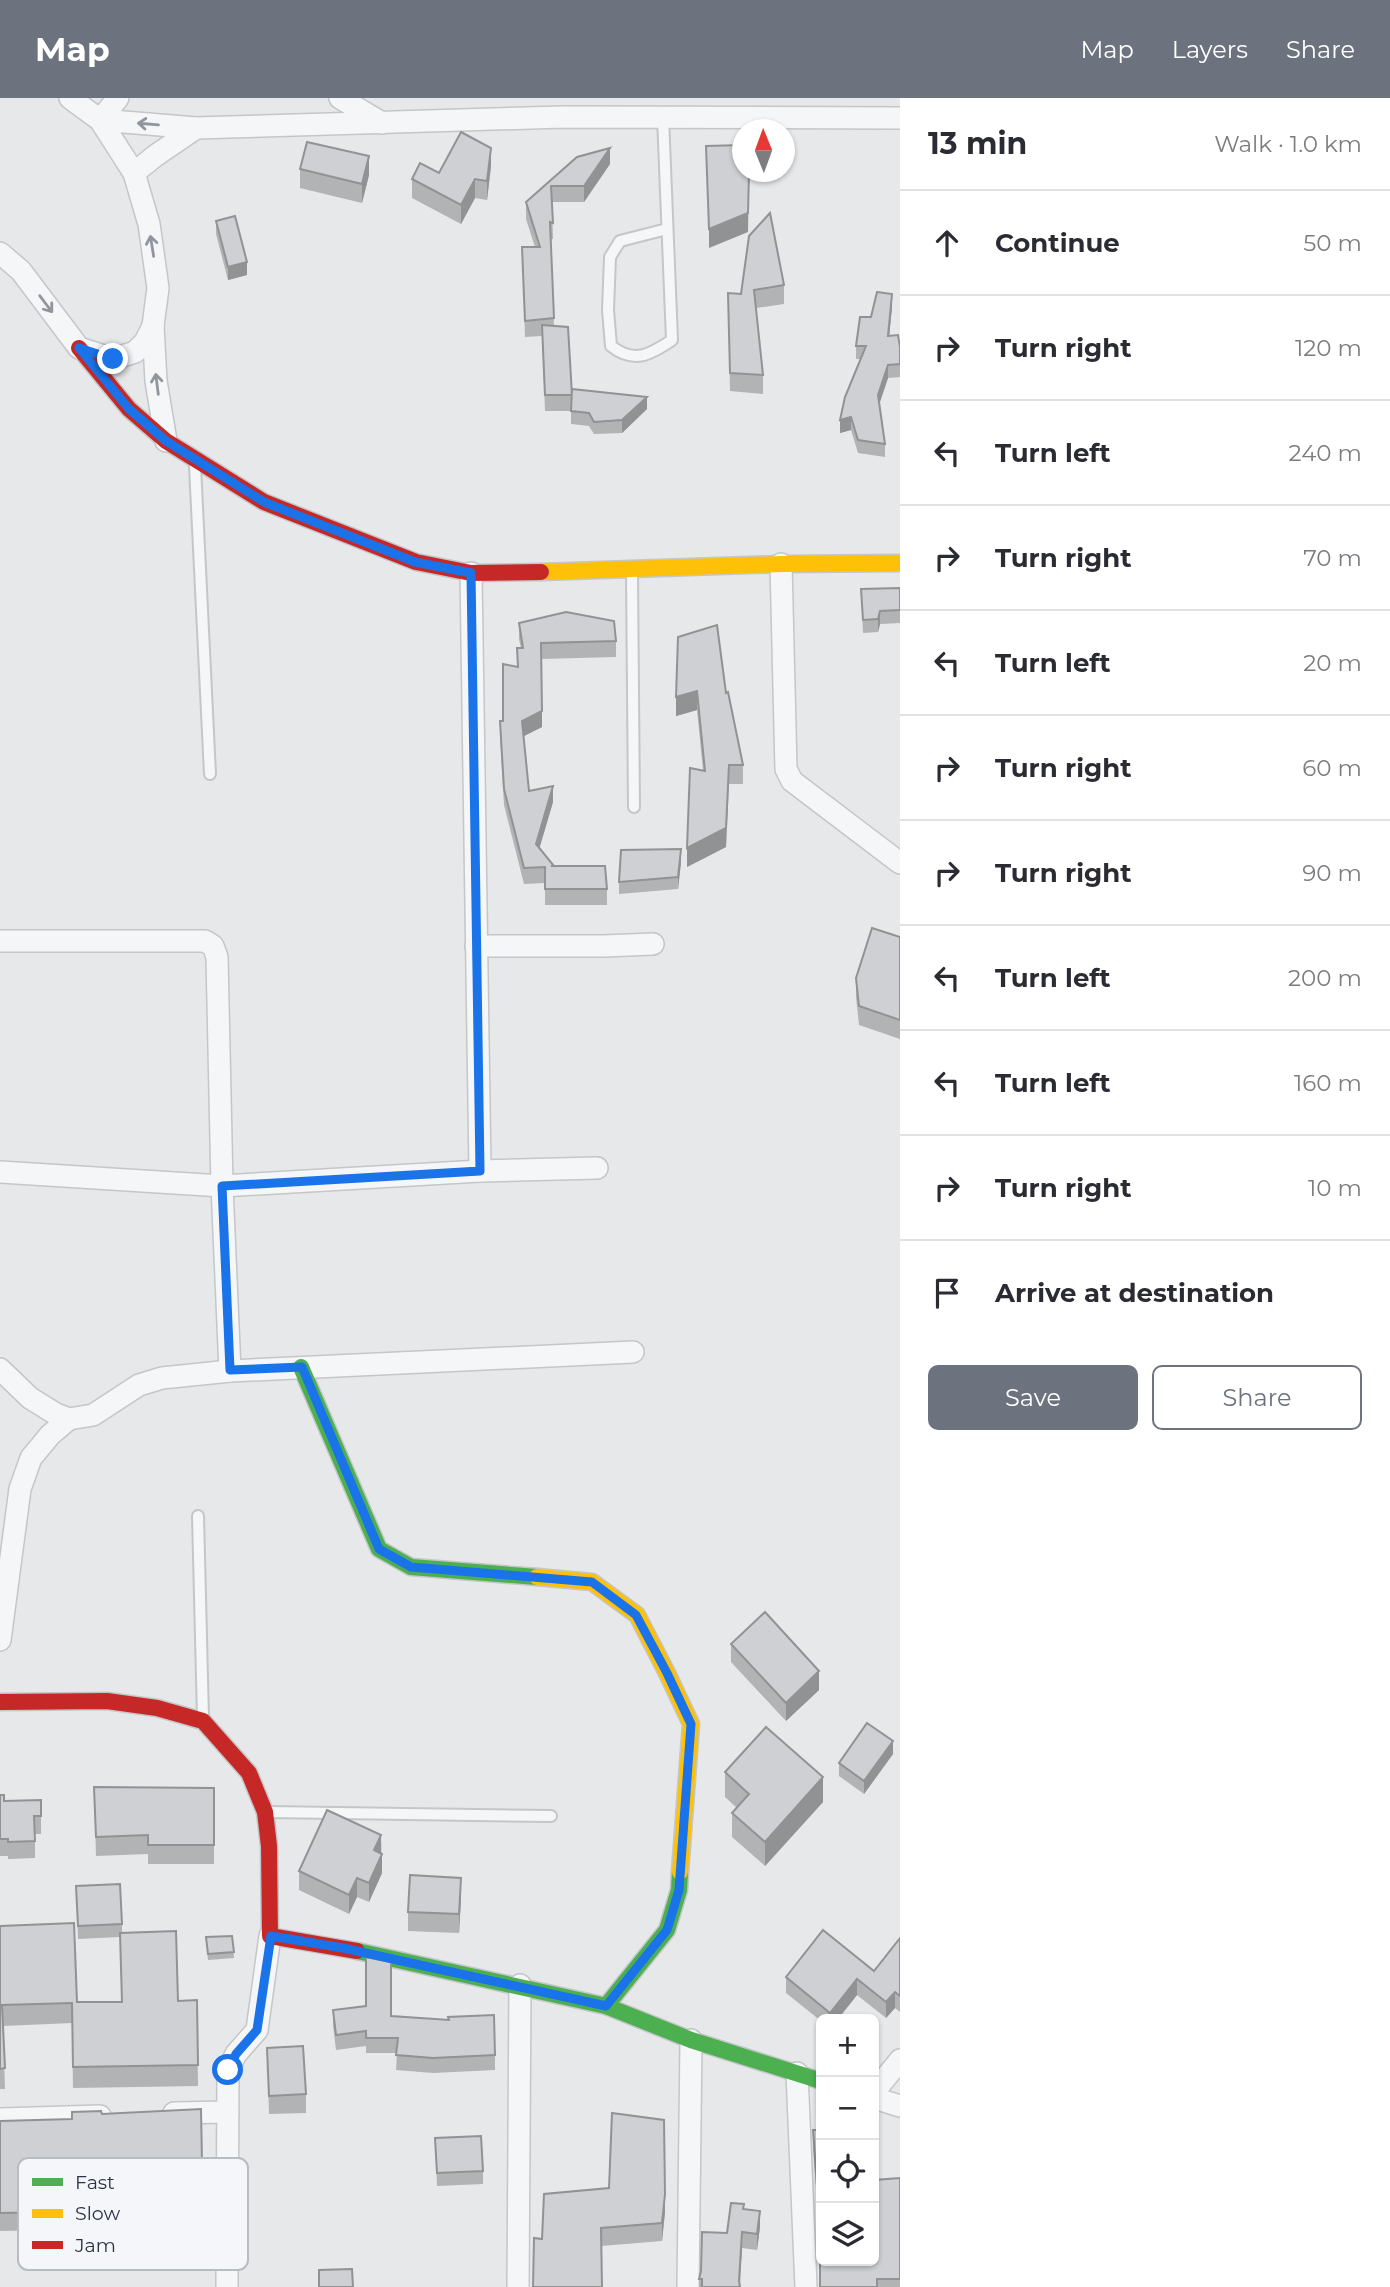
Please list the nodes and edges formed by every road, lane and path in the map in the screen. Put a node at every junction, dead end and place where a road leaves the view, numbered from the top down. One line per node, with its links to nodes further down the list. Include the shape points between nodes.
1 (70, 98): 8 (street)
2 (118, 98): 8 (street)
3 (340, 98): 9 (street)
4 (562, 108): 6 (street); 9 (street)
5 (827, 108): 6 (street); 7 (street)
6 (663, 117): 12 (lane)
7 (900, 118)
8 (100, 120): 10 (street, one-way to 8); 11 (street)
9 (382, 123): 10 (street)
10 (196, 128): 11 (street)
11 (134, 173): 14 (street, one-way to 11, via 157,275)
12 (667, 229): 12 (lane, via 620,241 610,257 611,346 623,355 650,354 672,340)
13 (0, 253): 15 (street, one-way to 15, via 21,271)
14 (153, 326): 15 (street, via 135,352 113,359); 16 (street, one-way to 14)
15 (79, 348): 16 (street, via 129,409)
16 (166, 441): 17 (street)
17 (195, 459): 21 (street, via 264,502 415,562); 22 (lane)
18 (900, 563): 19 (street)
19 (781, 564): 20 (street); 24 (street, via 786,769 792,781)
20 (632, 570): 21 (street); 23 (lane)
21 (471, 573): 27 (street)
22 (209, 774)
23 (634, 807)
24 (900, 863)
25 (0, 941): 31 (street, via 205,941 213,946 217,957)
26 (653, 944): 27 (street)
27 (476, 946): 29 (street)
28 (597, 1168): 29 (street)
29 (480, 1171): 31 (street)
30 (0, 1172): 31 (street)
31 (222, 1186): 35 (street)
32 (632, 1352): 33 (street)
33 (302, 1367): 35 (street); 45 (street, via 379,1549 411,1567 592,1582 636,1615 667,1673 691,1724 679,1890 667,1930)
34 (0, 1369): 36 (street, via 30,1398)
35 (230, 1370): 36 (street, via 139,1385 93,1415)
36 (69, 1419): 38 (street, via 32,1458 20,1489)
37 (198, 1516): 40 (lane)
38 (0, 1640)
39 (0, 1702): 40 (street, via 107,1701)
40 (203, 1721): 41 (street, via 248,1773)
41 (265, 1812): 42 (lane); 43 (street)
42 (551, 1816)
43 (271, 1936): 44 (street); 53 (street, via 257,2030 228,2070)
44 (520, 1985): 45 (street); 58 (street)
45 (606, 2006): 46 (street)
46 (691, 2040): 48 (street); 59 (street)
47 (900, 2060): 50 (street)
48 (797, 2073): 49 (street); 60 (street)
49 (816, 2079)
50 (879, 2086)
51 (879, 2100): 52 (street)
52 (900, 2106)
53 (228, 2112): 54 (street); 57 (street)
54 (147, 2114)
55 (120, 2115): 56 (street)
56 (0, 2119)
57 (228, 2158)
58 (518, 2287)
59 (688, 2287)
60 (806, 2287)

